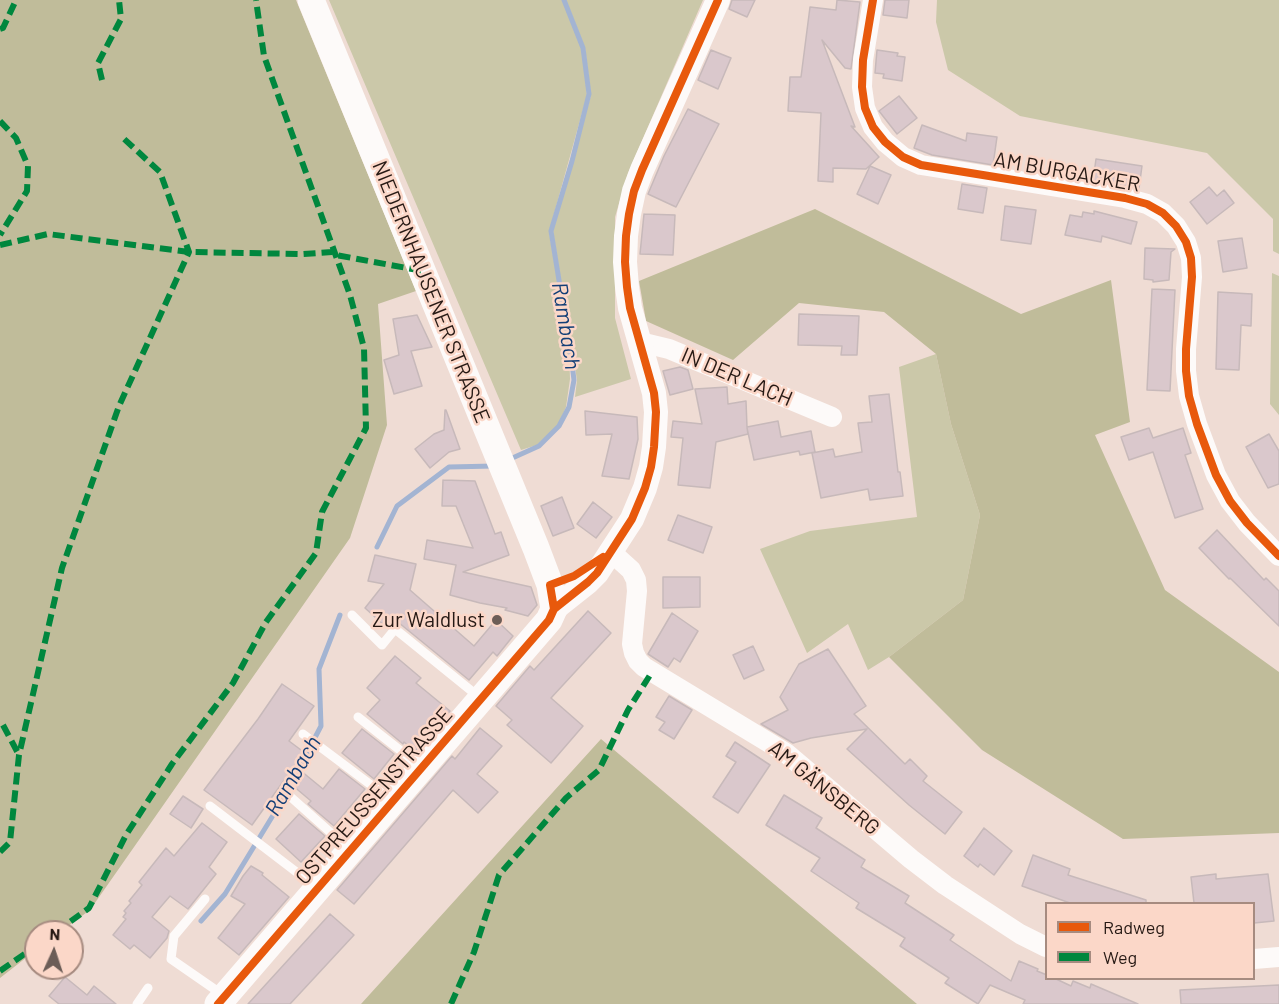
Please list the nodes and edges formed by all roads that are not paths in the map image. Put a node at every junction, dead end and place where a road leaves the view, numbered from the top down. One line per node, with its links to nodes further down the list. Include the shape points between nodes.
1 (311, 0): 8 (main road, NIEDERNHAUSENER STRASSE, via 497,451)
2 (718, 0): 4 (street, OSTPREUSSENSTRASSE, via 634,191 625,262 630,308)
3 (873, 0): 7 (street, AM BURGACKER, via 863,60 865,108 873,127 903,157 921,165 1125,198 1147,204 1176,226 1191,258 1186,371 1197,424 1230,501)
4 (640, 342): 5 (street, IN DER LACH, via 669,349); 6 (street, OSTPREUSSENSTRASSE, via 654,393 654,447 640,502)
5 (832, 417)
6 (610, 551): 8 (street, OSTPREUSSENSTRASSE, via 588,582); 20 (street, AM GÄNSBERG, via 636,580 632,644 644,667 786,753 919,866 1020,934)
7 (1279, 556)
8 (552, 597): 10 (main road, OSTPREUSSENSTRASSE, via 549,620)
9 (352, 615): 10 (lane, via 382,645 395,629)
10 (481, 699): 13 (main road, OSTPREUSSENSTRASSE)
11 (358, 717): 13 (lane)
12 (307, 737): 15 (lane)
13 (422, 767): 15 (main road, OSTPREUSSENSTRASSE)
14 (286, 794): 17 (lane)
15 (393, 801): 17 (main road, OSTPREUSSENSTRASSE)
16 (210, 806): 18 (lane)
17 (351, 850): 18 (main road, OSTPREUSSENSTRASSE)
18 (318, 889): 24 (main road, OSTPREUSSENSTRASSE)
19 (205, 899): 24 (lane, via 174,936 171,959)
20 (1045, 946)
21 (1279, 957): 22 (street)
22 (1255, 959)
23 (148, 988): 25 (lane)
24 (222, 1000)
25 (136, 1004)

